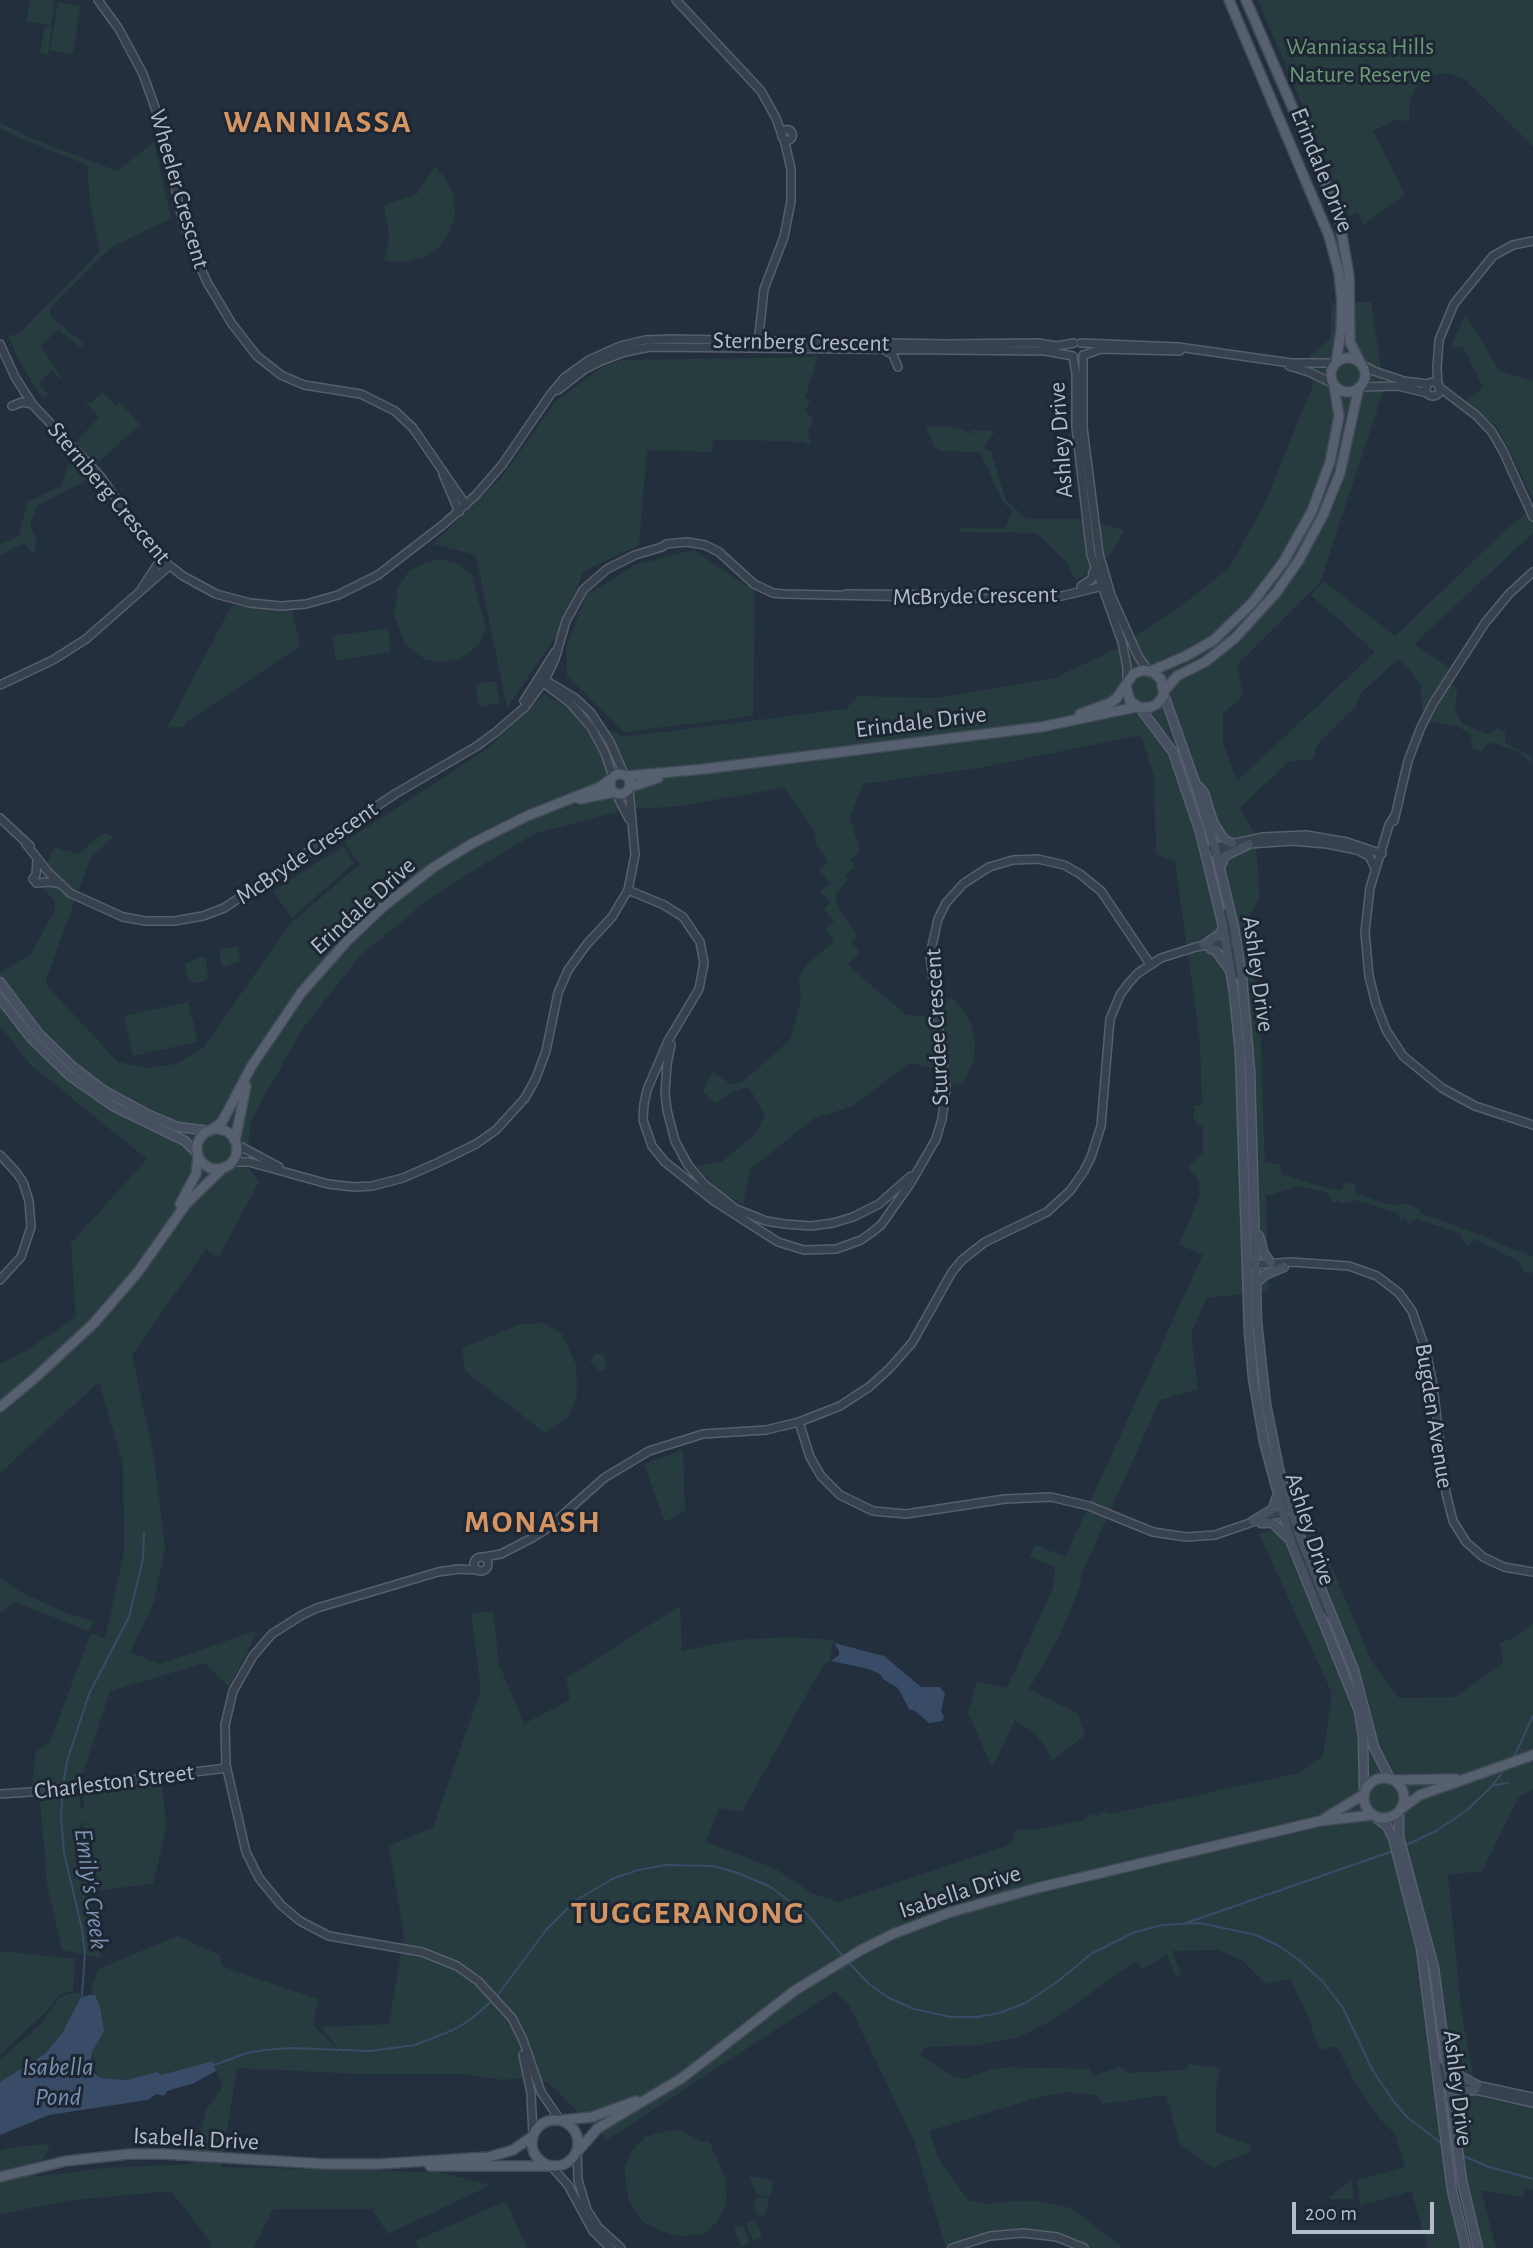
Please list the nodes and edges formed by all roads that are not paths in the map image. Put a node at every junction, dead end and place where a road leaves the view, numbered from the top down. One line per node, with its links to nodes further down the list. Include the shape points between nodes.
1 (98, 0): 27 (street, Wheeler Crescent, via 143,74 158,115 185,226 201,270 232,324 270,368 292,381 361,394 395,411 413,428)
2 (676, 0): 5 (street, via 751,79)
3 (1229, 0): 16 (main road, Erindale Drive, via 1329,236 1342,303)
4 (1246, 0): 17 (main road, Erindale Drive, via 1339,219 1349,276 1350,342)
5 (776, 118): 6 (street); 6 (street, via 793,133)
6 (786, 137): 10 (street, via 792,183 788,219 766,284)
7 (1533, 241): 19 (street, via 1493,256 1458,299 1442,329)
8 (1078, 343): 11 (street, Sternberg Crescent); 13 (street, Sternberg Crescent); 14 (street, via 1085,348); 15 (street, via 1070,349)
9 (0, 344): 25 (street, Sternberg Crescent)
10 (762, 345): 11 (street, Sternberg Crescent); 29 (street, Sternberg Crescent, via 653,340 578,366)
11 (844, 346): 12 (street, Sternberg Crescent)
12 (885, 350): 15 (street, Sternberg Crescent, via 1045,351); 18 (street)
13 (1200, 351): 14 (street, Sternberg Crescent, via 1101,349); 16 (street, Sternberg Crescent, via 1291,363); 21 (street, Sternberg Crescent, via 1289,366)
14 (1084, 355): 15 (street); 33 (street, Ashley Drive, via 1083,428)
15 (1073, 356): 33 (street, Ashley Drive, via 1076,427)
16 (1336, 363): 17 (main road, via 1348,358); 21 (main road, via 1331,375)
17 (1360, 363): 20 (street, via 1404,382); 22 (main road, via 1365,374)
18 (898, 367)
19 (1437, 368): 20 (street); 23 (street)
20 (1429, 383): 23 (street); 24 (street)
21 (1334, 384): 22 (main road, via 1344,391); 45 (main road, via 1339,416 1330,462 1312,512 1286,558 1254,602 1214,640)
22 (1359, 387): 24 (street, via 1398,386); 51 (main road, via 1340,473 1293,570 1236,638 1177,676)
23 (1438, 389): 24 (street, via 1432,396); 32 (street, via 1492,432)
24 (1427, 393)
25 (33, 405): 26 (street, via 22,402); 34 (street, Sternberg Crescent, via 100,477)
26 (12, 406)
27 (443, 473): 28 (street, Wheeler Crescent); 31 (street, Wheeler Crescent)
28 (457, 491): 29 (street); 30 (street, Wheeler Crescent)
29 (477, 494): 30 (street, Sternberg Crescent)
30 (466, 505): 31 (street, Sternberg Crescent)
31 (459, 512): 35 (street, Sternberg Crescent, via 361,586 306,604 273,606 232,599 197,585)
32 (1532, 516)
33 (1094, 553): 37 (street, Ashley Drive); 38 (street, via 1092,579)
34 (161, 559): 35 (street, Sternberg Crescent); 39 (street)
35 (169, 566): 39 (street)
36 (1533, 572): 63 (street, via 1485,624 1439,693 1412,750)
37 (1103, 584): 38 (street, McBryde Crescent); 40 (street, Ashley Drive); 41 (street, Ashley Drive)
38 (1083, 588): 40 (street, via 1098,595); 43 (street, McBryde Crescent, via 1018,598 773,593 749,581 713,548 678,542 620,562 592,580 572,608)
39 (142, 589): 48 (street, via 75,646)
40 (1108, 607): 42 (street, Ashley Drive)
41 (1123, 622): 42 (street); 45 (street, Ashley Drive)
42 (1116, 629): 47 (street, Ashley Drive, via 1127,667)
43 (557, 650): 44 (street, McBryde Crescent); 46 (street, McBryde Crescent)
44 (551, 668): 46 (street, McBryde Crescent); 49 (street)
45 (1149, 671): 47 (main road, via 1133,674); 51 (main road, via 1161,679)
46 (541, 680): 49 (street); 50 (street, McBryde Crescent); 52 (street); 54 (street, McBryde Crescent)
47 (1126, 684): 53 (main road, via 1127,696); 55 (main road, Erindale Drive, via 1117,698 1103,706)
48 (0, 685)
49 (560, 687): 57 (street, via 598,722)
50 (536, 693): 52 (street); 54 (street, McBryde Crescent)
51 (1164, 693): 53 (main road, via 1157,704); 62 (main road, Ashley Drive)
52 (562, 696): 58 (street, via 591,727)
53 (1138, 707): 55 (main road, Erindale Drive); 72 (main road, Ashley Drive, via 1173,752)
54 (519, 711): 79 (street, McBryde Crescent, via 482,743 213,913 188,920 146,921 106,911)
55 (1018, 730): 56 (main road, Erindale Drive)
56 (704, 769): 57 (main road, Erindale Drive); 59 (main road, Erindale Drive)
57 (625, 775): 58 (main road, Erindale Drive); 59 (main road)
58 (612, 778): 60 (main road, via 610,787); 61 (main road, Erindale Drive)
59 (630, 788): 60 (main road, Erindale Drive); 65 (street)
60 (615, 793): 61 (main road, Erindale Drive); 65 (street)
61 (561, 803): 91 (main road, Erindale Drive, via 473,843 393,898 323,967)
62 (1209, 817): 67 (main road); 71 (main road, Ashley Drive)
63 (1394, 817): 66 (street); 73 (street)
64 (0, 818): 68 (street, McBryde Crescent)
65 (634, 833): 78 (street)
66 (1384, 841): 70 (street, via 1373,847); 73 (street)
67 (1232, 843): 70 (street, via 1295,835); 71 (street)
68 (26, 844): 74 (street, McBryde Crescent); 79 (street, McBryde Crescent)
69 (1249, 844): 70 (street, via 1305,841); 71 (street); 75 (main road, via 1225,856)
70 (1356, 847): 73 (street); 76 (street)
71 (1216, 850): 72 (street); 75 (main road, Ashley Drive)
72 (1205, 853): 82 (main road, Ashley Drive)
73 (1381, 855): 76 (street); 80 (street)
74 (36, 858): 77 (street, McBryde Crescent); 77 (street, via 34,881)
75 (1220, 867): 81 (main road, Ashley Drive)
76 (1375, 868): 80 (street)
77 (61, 885): 79 (street, McBryde Crescent)
78 (628, 890): 90 (street, Sturdee Crescent, via 676,911 700,942 702,979); 101 (street, via 568,970 536,1078 496,1130 462,1152 388,1183 343,1187)
79 (73, 893)
80 (1370, 895): 92 (street, via 1366,932 1369,976 1379,1013 1396,1046 1420,1072 1457,1096)
81 (1227, 898): 83 (street, via 1231,934); 89 (main road, Ashley Drive)
82 (1223, 926): 83 (main road, Ashley Drive); 84 (main road)
83 (1226, 944): 84 (street); 86 (main road, Ashley Drive); 89 (street, via 1231,948)
84 (1208, 947): 85 (street); 86 (main road)
85 (1150, 964): 99 (street, Sturdee Crescent, via 1101,891 1064,865 1013,860 989,867 963,884 948,901 931,941 946,1088 937,1133); 116 (street, via 1128,984 1114,1008 1099,1133 1075,1185 1046,1213 989,1240 962,1260 912,1343 876,1381 840,1406)
86 (1231, 971): 102 (main road, Ashley Drive)
87 (0, 982): 88 (main road)
88 (3, 995): 93 (main road, via 56,1052 103,1090 178,1127); 95 (main road, via 31,1038 70,1076 113,1106 185,1141)
89 (1246, 1010): 102 (main road, Ashley Drive)
90 (674, 1031): 98 (street, Sturdee Crescent, via 665,1101); 100 (street, Sturdee Crescent, via 647,1090 643,1120 654,1150)
91 (259, 1055): 93 (main road, Erindale Drive, via 222,1122); 94 (main road, Erindale Drive, via 245,1088)
92 (1533, 1125)
93 (210, 1131): 94 (main road, via 226,1132); 95 (main road, via 199,1141)
94 (235, 1143): 97 (main road, via 236,1154); 101 (street)
95 (198, 1154): 97 (main road, via 208,1167); 107 (main road, via 196,1174)
96 (0, 1155): 112 (street, via 23,1182 31,1227 20,1257)
97 (228, 1165): 101 (street, via 248,1162); 107 (main road, via 194,1195)
98 (688, 1165): 100 (street); 104 (street, Sturdee Crescent, via 729,1205 785,1224 833,1223)
99 (921, 1165): 104 (street, Sturdee Crescent); 106 (street, Sturdee Crescent)
100 (680, 1174): 106 (street, Sturdee Crescent, via 778,1242 804,1250 830,1250 861,1240 881,1225)
101 (296, 1175)
102 (1249, 1178): 103 (main road, Ashley Drive)
103 (1249, 1191): 105 (main road, Ashley Drive); 110 (main road, Ashley Drive)
104 (884, 1201): 106 (street)
105 (1254, 1203): 109 (main road, via 1261,1246); 110 (main road, Ashley Drive)
106 (892, 1209)
107 (168, 1228): 114 (main road, via 94,1323)
108 (1308, 1263): 109 (street, Bugden Avenue); 111 (street); 127 (street, Bugden Avenue, via 1369,1272 1392,1286 1410,1307 1430,1368 1453,1521 1483,1557 1504,1567)
109 (1271, 1264): 110 (street, Bugden Avenue)
110 (1251, 1267): 111 (street); 113 (main road, Ashley Drive); 117 (main road, Ashley Drive, via 1253,1378)
111 (1284, 1267): 113 (main road)
112 (0, 1280)
113 (1256, 1283): 115 (main road, Ashley Drive)
114 (0, 1407)
115 (1268, 1416): 118 (street, via 1286,1510); 128 (main road, Ashley Drive, via 1289,1503)
116 (799, 1422): 119 (street, via 821,1476 840,1495 873,1511 906,1514 1043,1496 1081,1503 1170,1535 1215,1535); 121 (street, via 766,1430 704,1434 649,1451 604,1478 533,1538)
117 (1275, 1489): 118 (main road, Ashley Drive); 119 (main road, via 1277,1503)
118 (1282, 1514): 119 (street); 120 (main road, Ashley Drive); 128 (street, via 1292,1526 1321,1602)
119 (1254, 1523): 120 (main road, via 1273,1523)
120 (1291, 1542): 134 (main road, Ashley Drive, via 1359,1711)
121 (501, 1553): 122 (street); 124 (street)
122 (484, 1557): 123 (street); 124 (street)
123 (474, 1561): 125 (street); 126 (street)
124 (488, 1565): 126 (street)
125 (459, 1569): 126 (street); 130 (street, via 317,1608 272,1634 247,1664 233,1691 225,1725)
126 (478, 1570)
127 (1533, 1572)
128 (1331, 1616): 132 (main road, Ashley Drive, via 1358,1680 1374,1747)
129 (1530, 1756): 131 (main road)
130 (227, 1768): 133 (street, Charleston Street); 142 (street, via 246,1852 259,1878 287,1911 329,1936 415,1951 466,1971 507,2012)
131 (1465, 1779): 132 (main road); 135 (main road, via 1420,1796)
132 (1391, 1780): 134 (main road, via 1374,1781); 135 (main road, via 1403,1793)
133 (0, 1794)
134 (1364, 1794): 136 (main road, via 1365,1806); 137 (main road, Isabella Drive)
135 (1400, 1810): 136 (main road, via 1389,1818); 138 (main road, Ashley Drive)
136 (1373, 1816): 137 (main road, Isabella Drive); 138 (main road, Ashley Drive)
137 (1320, 1821): 145 (main road, Isabella Drive, via 994,1899 922,1922 829,1968)
138 (1396, 1838): 139 (main road, Ashley Drive)
139 (1402, 1865): 140 (main road, Ashley Drive, via 1421,1948); 141 (main road, Ashley Drive, via 1434,1968)
140 (1432, 2040): 143 (street); 148 (main road, Ashley Drive)
141 (1444, 2046): 143 (main road, Ashley Drive); 144 (main road, via 1460,2077)
142 (523, 2047): 150 (street, via 546,2103); 151 (street)
143 (1447, 2082): 144 (street); 147 (main road, Ashley Drive); 148 (street)
144 (1476, 2088): 146 (street); 147 (main road, via 1457,2092); 149 (street)
145 (654, 2095): 150 (main road, Isabella Drive, via 592,2116); 152 (main road, Isabella Drive, via 598,2128)
146 (1533, 2097)
147 (1450, 2099): 161 (main road, Ashley Drive)
148 (1439, 2103): 160 (main road, Ashley Drive)
149 (1533, 2103)
150 (560, 2120): 151 (main road, via 545,2122); 152 (main road, via 576,2132)
151 (533, 2136): 153 (main road, Isabella Drive, via 513,2150 489,2157); 154 (main road, via 534,2154)
152 (577, 2152): 154 (main road, via 567,2164); 157 (street, via 578,2180 587,2210)
153 (379, 2164): 154 (main road, Isabella Drive); 155 (main road, Isabella Drive, via 114,2155 66,2161)
154 (550, 2166): 156 (street, via 568,2185 593,2231)
155 (0, 2179)
156 (610, 2248)
157 (621, 2248)
158 (953, 2248): 159 (street, via 990,2236 1023,2233 1057,2237)
159 (1084, 2248)
160 (1466, 2248)
161 (1478, 2248)

